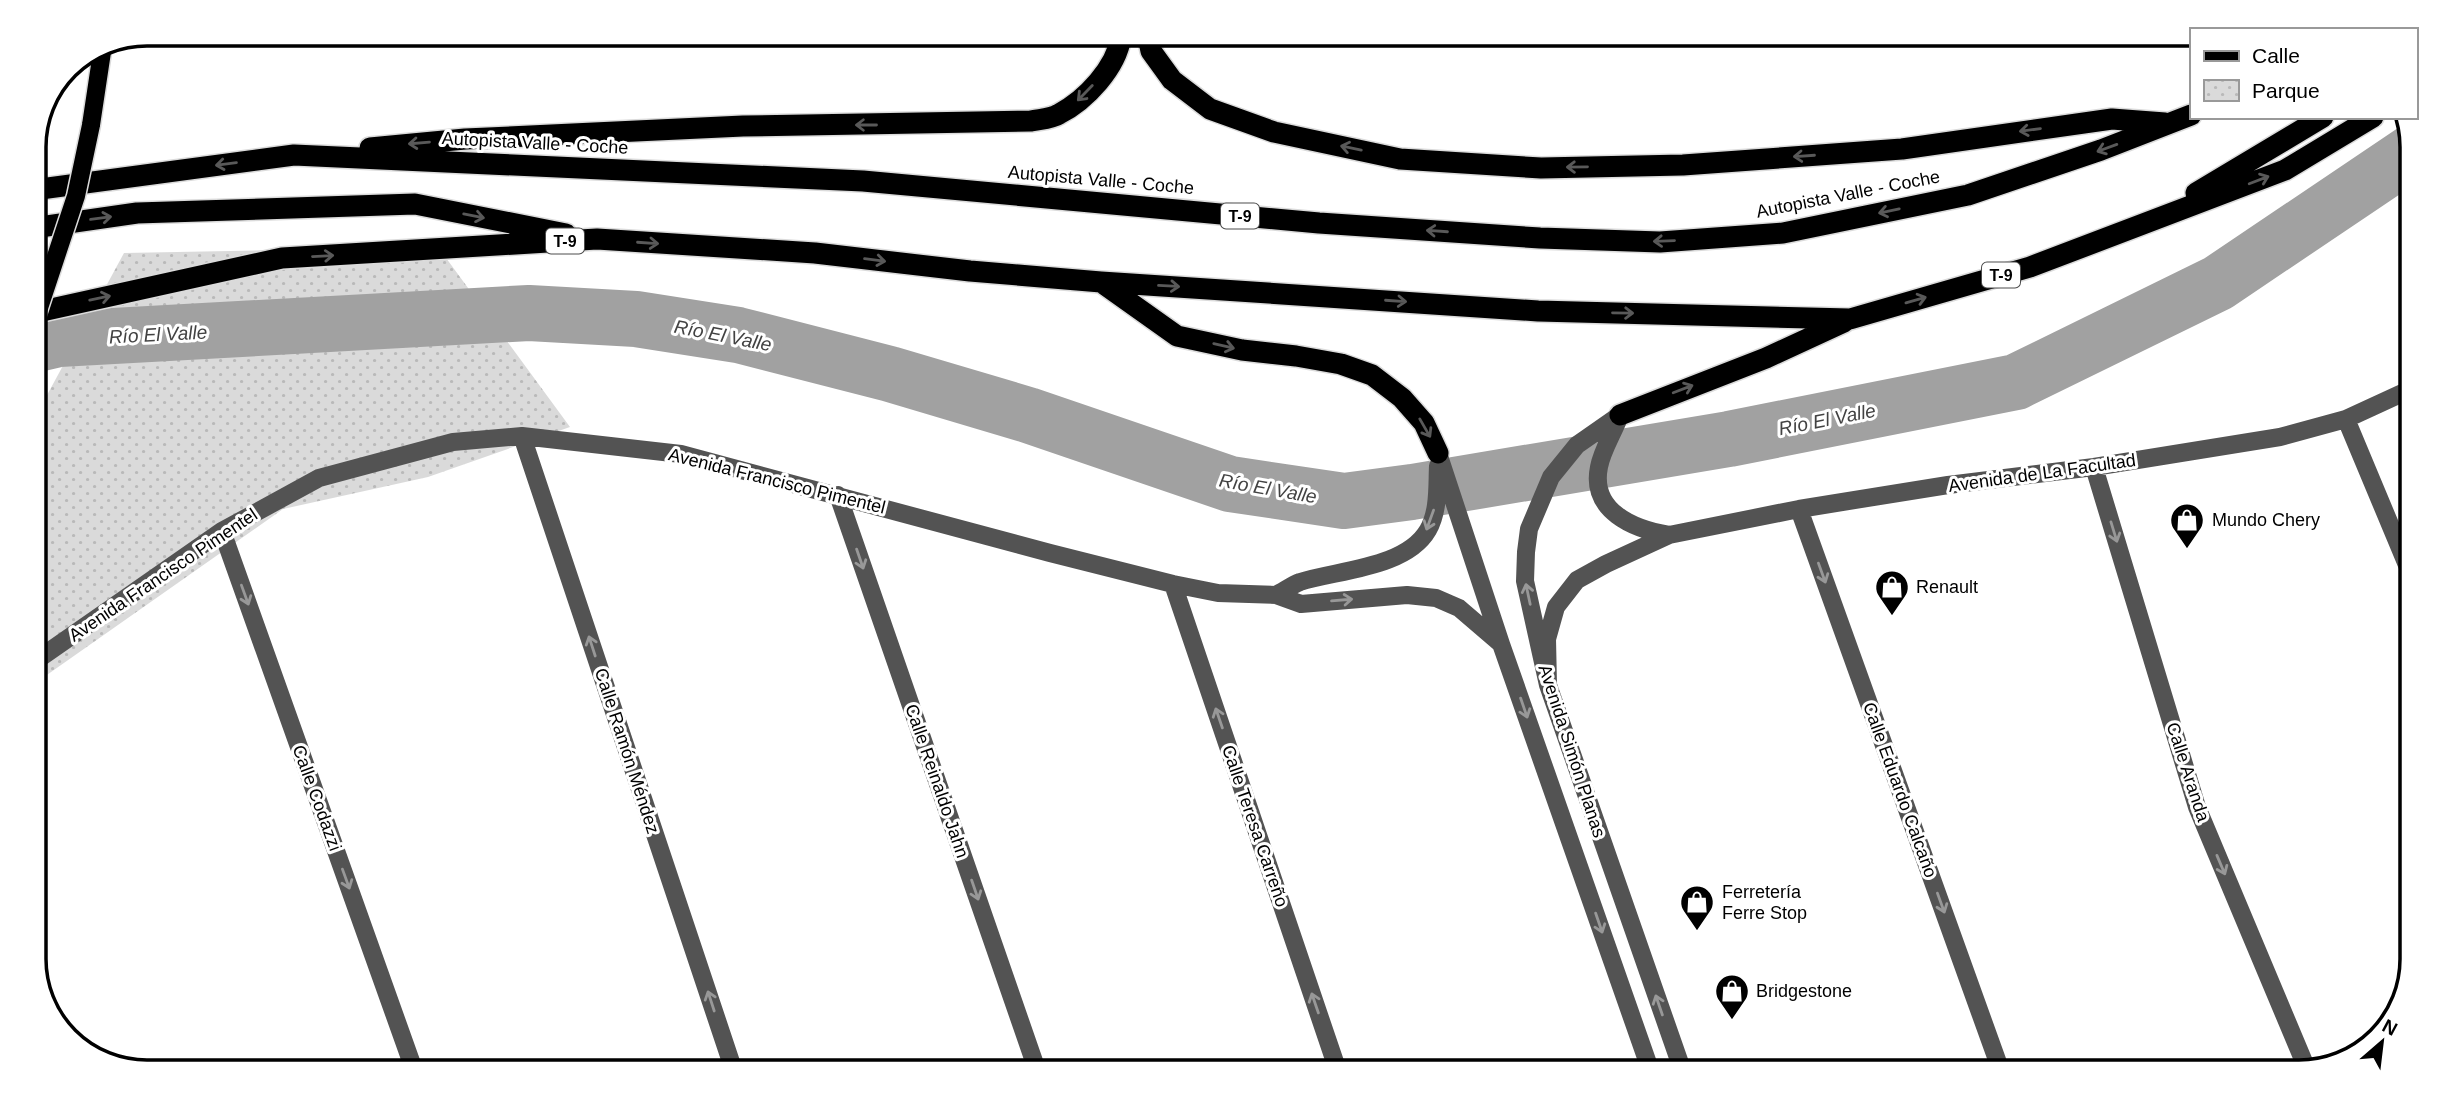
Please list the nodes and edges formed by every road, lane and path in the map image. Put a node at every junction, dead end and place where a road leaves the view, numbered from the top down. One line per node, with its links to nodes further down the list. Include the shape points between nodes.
1 (1117, 46): 8 (highway, T-9, one-way to 8, via 1107,72 1075,104 1056,116 1031,121 715,127 465,139)
2 (1150, 46): 7 (highway, one-way to 2, via 2112,119 1902,149 1683,165 1541,168 1400,159 1274,132 1210,109 1172,80)
3 (101, 57): 14 (main road, bridge, via 76,196)
4 (2190, 115): 7 (highway, Autopista Valle - Coche / T-9)
5 (2320, 119): 10 (highway, T-9)
6 (2370, 119): 10 (highway, T-9, one-way to 6, via 2285,170)
7 (2171, 124): 8 (highway, Autopista Valle - Coche / T-9, one-way to 8, via 1968,195 1783,233 1660,242 1319,223 863,181)
8 (293, 155): 9 (highway, Autopista Valle - Coche / T-9, one-way to 9)
9 (46, 188)
10 (2149, 221): 16 (highway, T-9, one-way to 10, via 2030,267)
11 (46, 226): 12 (highway, one-way to 12, via 137,213 415,204)
12 (597, 239): 13 (highway, T-9, one-way to 13, via 815,253); 15 (highway, T-9, one-way to 12, via 282,258)
13 (1101, 282): 16 (highway, T-9, one-way to 16, via 1538,311); 21 (highway, one-way to 21, via 1177,335 1341,364 1372,376 1402,398 1424,423)
14 (46, 287)
15 (46, 310)
16 (1850, 319): 18 (highway, T-9, one-way to 16, via 1766,358)
17 (2399, 394): 19 (street, Avenida de La Facultad)
18 (1620, 415): 26 (street, via 1598,468 1600,498 1611,511 1645,531); 32 (street, Avenida Simón Planas, one-way to 18, via 1525,581 1529,530 1551,477 1577,445)
19 (2346, 419): 22 (street, Avenida de La Facultad, via 2280,437); 27 (street)
20 (522, 436): 23 (street, Avenida Francisco Pimentel, via 681,454); 25 (street, Avenida Francisco Pimentel, via 453,442 319,478); 34 (street, Calle Ramón Méndez, one-way to 20)
21 (1438, 453): 29 (street, one-way to 29, via 1434,511 1417,544 1381,562 1298,583); 30 (street, Avenida Simón Planas)
22 (2094, 467): 24 (street, Avenida de La Facultad); 40 (street, Calle Aranda, one-way to 40, via 2197,807)
23 (838, 495): 28 (street, Avenida Francisco Pimentel); 35 (street, Calle Reinaldo Jahn, one-way to 35)
24 (1799, 509): 26 (street, Avenida de La Facultad); 39 (street, Calle Eduardo Calcaño, one-way to 39)
25 (222, 531): 31 (street, Avenida Francisco Pimentel); 33 (street, Calle Codazzi, one-way to 33)
26 (1669, 535): 32 (street, via 1577,580 1553,617 1547,639)
27 (2399, 547)
28 (1173, 584): 29 (street, Avenida Francisco Pimentel, via 1218,593); 36 (street, Calle Teresa Carreño, one-way to 28)
29 (1276, 595): 30 (street, one-way to 30, via 1301,604 1407,595 1436,598 1459,608)
30 (1501, 644): 37 (street, Avenida Simón Planas, one-way to 37)
31 (46, 653)
32 (1548, 685): 38 (street, Avenida Simón Planas, one-way to 32)
33 (411, 1060)
34 (730, 1060)
35 (1034, 1060)
36 (1334, 1060)
37 (1647, 1060)
38 (1679, 1060)
39 (1997, 1060)
40 (2303, 1060)

